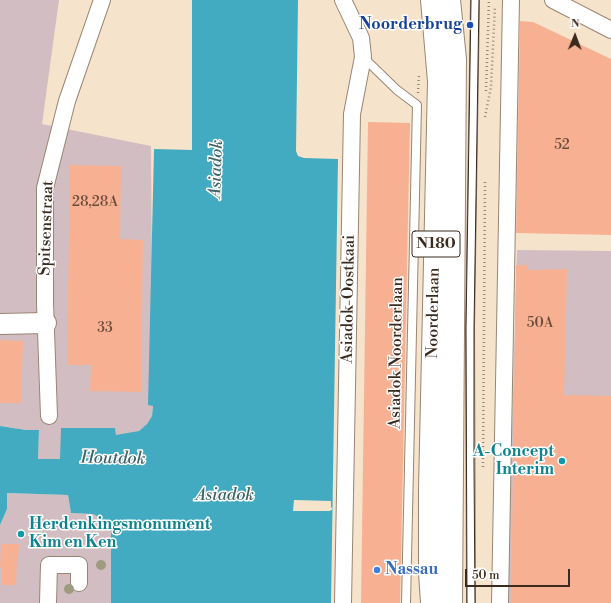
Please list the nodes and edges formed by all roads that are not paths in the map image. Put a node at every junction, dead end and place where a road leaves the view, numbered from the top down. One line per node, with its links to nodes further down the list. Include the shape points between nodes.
1 (102, 0): 10 (street, Spitsenstraat, via 67,100 45,188)
2 (343, 0): 9 (street, Asiadok-Oostkaai, via 361,38)
3 (432, 0): 17 (main road, Noorderlaan / N180, via 439,81 430,481)
4 (449, 0): 18 (main road, Noorderlaan / N180, via 454,59)
5 (475, 0): 19 (lane, via 470,328)
6 (511, 0): 20 (street)
7 (553, 0): 8 (street)
8 (611, 30)
9 (363, 57): 15 (street, Asiadok-Oostkaai, via 352,114); 16 (lane, Asiadok Noorderlaan, via 397,90 417,104)
10 (46, 323): 11 (street); 12 (street, Spitsenstraat)
11 (0, 324)
12 (49, 416)
13 (79, 583): 14 (street, via 79,565 49,565)
14 (48, 603)
15 (343, 603)
16 (406, 603)
17 (432, 603)
18 (451, 603)
19 (471, 603)
20 (500, 603)

